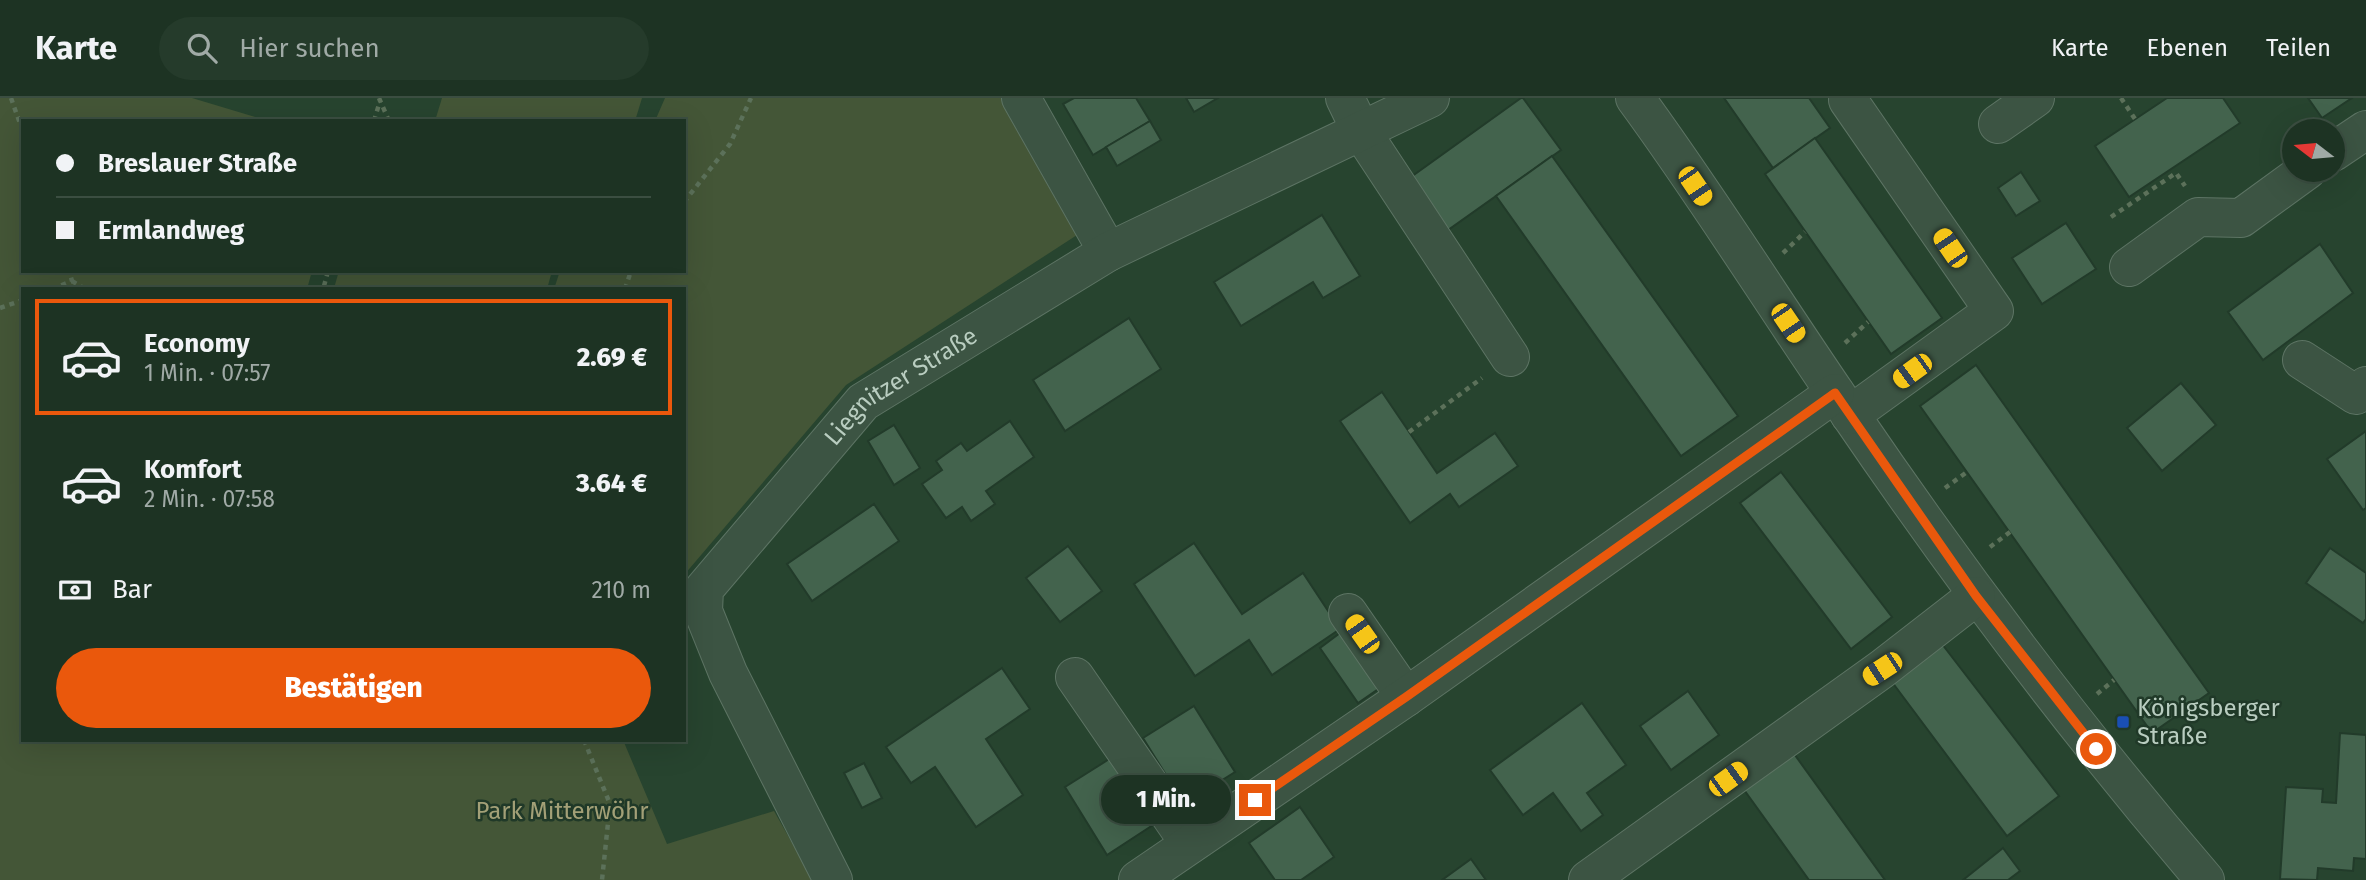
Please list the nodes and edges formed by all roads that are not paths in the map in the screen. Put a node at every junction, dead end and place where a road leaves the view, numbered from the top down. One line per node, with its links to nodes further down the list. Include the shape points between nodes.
1 (1021, 98): 11 (street)
2 (1430, 98): 6 (street, Liegnitzer Straße)
3 (1635, 98): 16 (street)
4 (2035, 98): 7 (street)
5 (1848, 100): 16 (street, via 1994,311)
6 (1353, 114): 11 (street, Liegnitzer Straße); 13 (street)
7 (1998, 124)
8 (2366, 130): 9 (street)
9 (2345, 144)
10 (2290, 182): 12 (street, via 2241,218 2198,217)
11 (1108, 252): 22 (street, Liegnitzer Straße, via 863,402 704,589 703,611 728,673)
12 (2129, 267)
13 (1510, 357)
14 (2302, 360): 15 (street, via 2356,395)
15 (2366, 386)
16 (1843, 404): 17 (street); 20 (street)
17 (1976, 596): 24 (street); 25 (street)
18 (1348, 613): 20 (street)
19 (1075, 677): 21 (street)
20 (1406, 697): 21 (street)
21 (1190, 844): 23 (street)
22 (832, 880)
23 (1138, 880)
24 (1588, 880)
25 (2204, 880)

